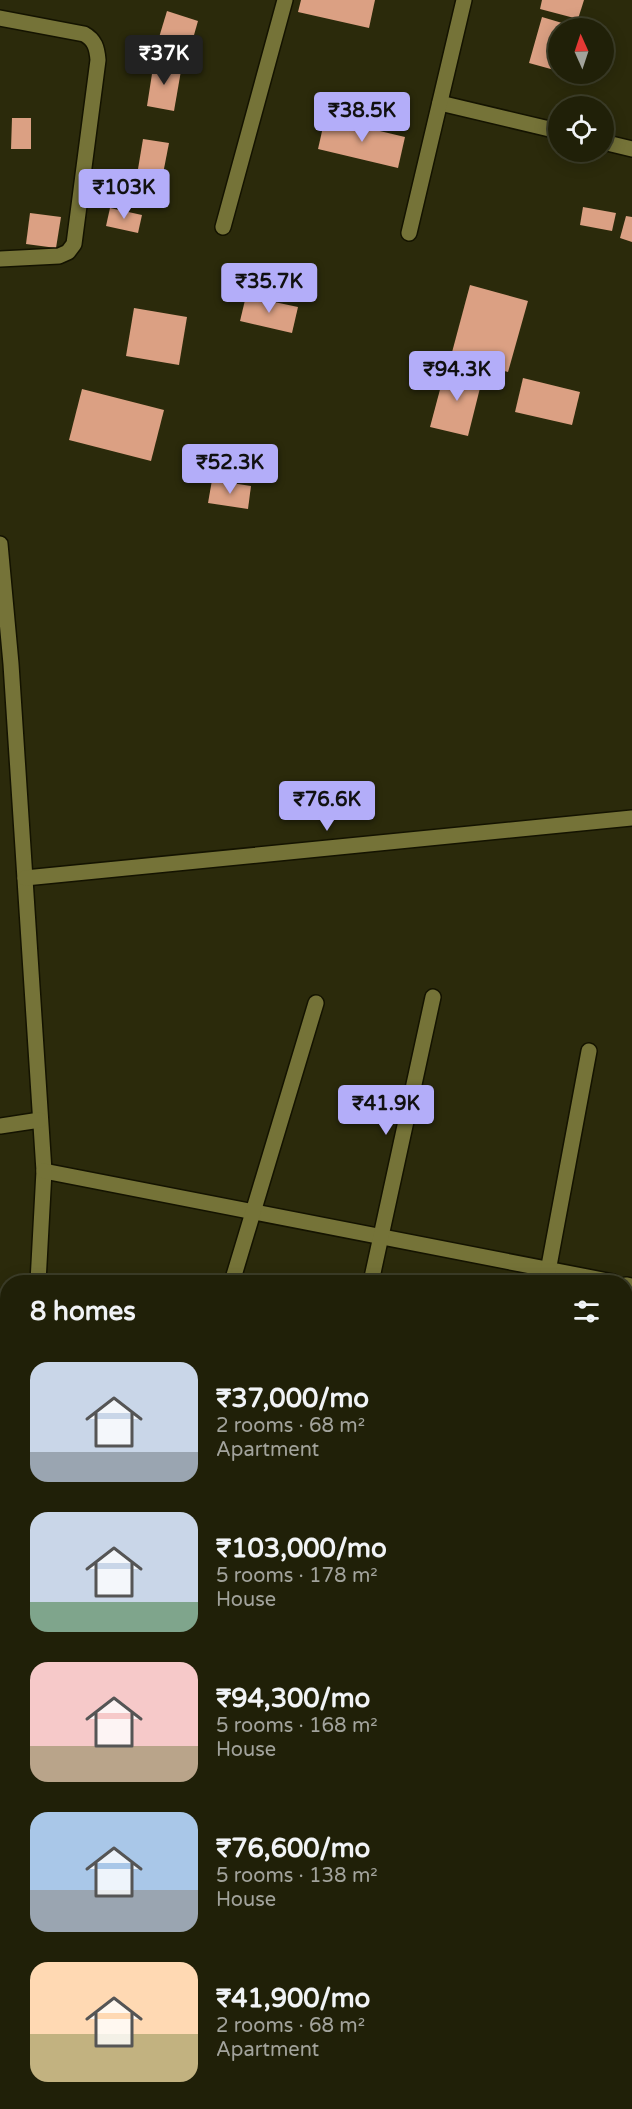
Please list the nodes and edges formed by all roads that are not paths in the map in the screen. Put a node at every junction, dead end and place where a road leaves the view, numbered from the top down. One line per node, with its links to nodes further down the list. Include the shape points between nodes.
1 (285, 0): 8 (street)
2 (464, 0): 4 (street)
3 (0, 18): 10 (street, via 84,34 92,38 98,49 74,244 59,256)
4 (440, 103): 5 (street); 9 (street)
5 (548, 129)
6 (614, 144): 7 (street)
7 (632, 148)
8 (223, 227)
9 (410, 233)
10 (0, 259)
11 (0, 544): 13 (street)
12 (632, 818): 13 (street)
13 (24, 878): 17 (street)
14 (433, 997): 21 (street)
15 (316, 1003): 20 (street)
16 (589, 1051): 26 (street)
17 (40, 1120): 18 (street); 19 (street)
18 (0, 1126)
19 (44, 1172): 20 (street); 22 (street)
20 (253, 1212): 21 (street); 23 (street)
21 (381, 1237): 24 (street); 25 (street)
22 (38, 1275)
23 (234, 1275)
24 (373, 1275)
25 (543, 1275)
26 (547, 1275)

